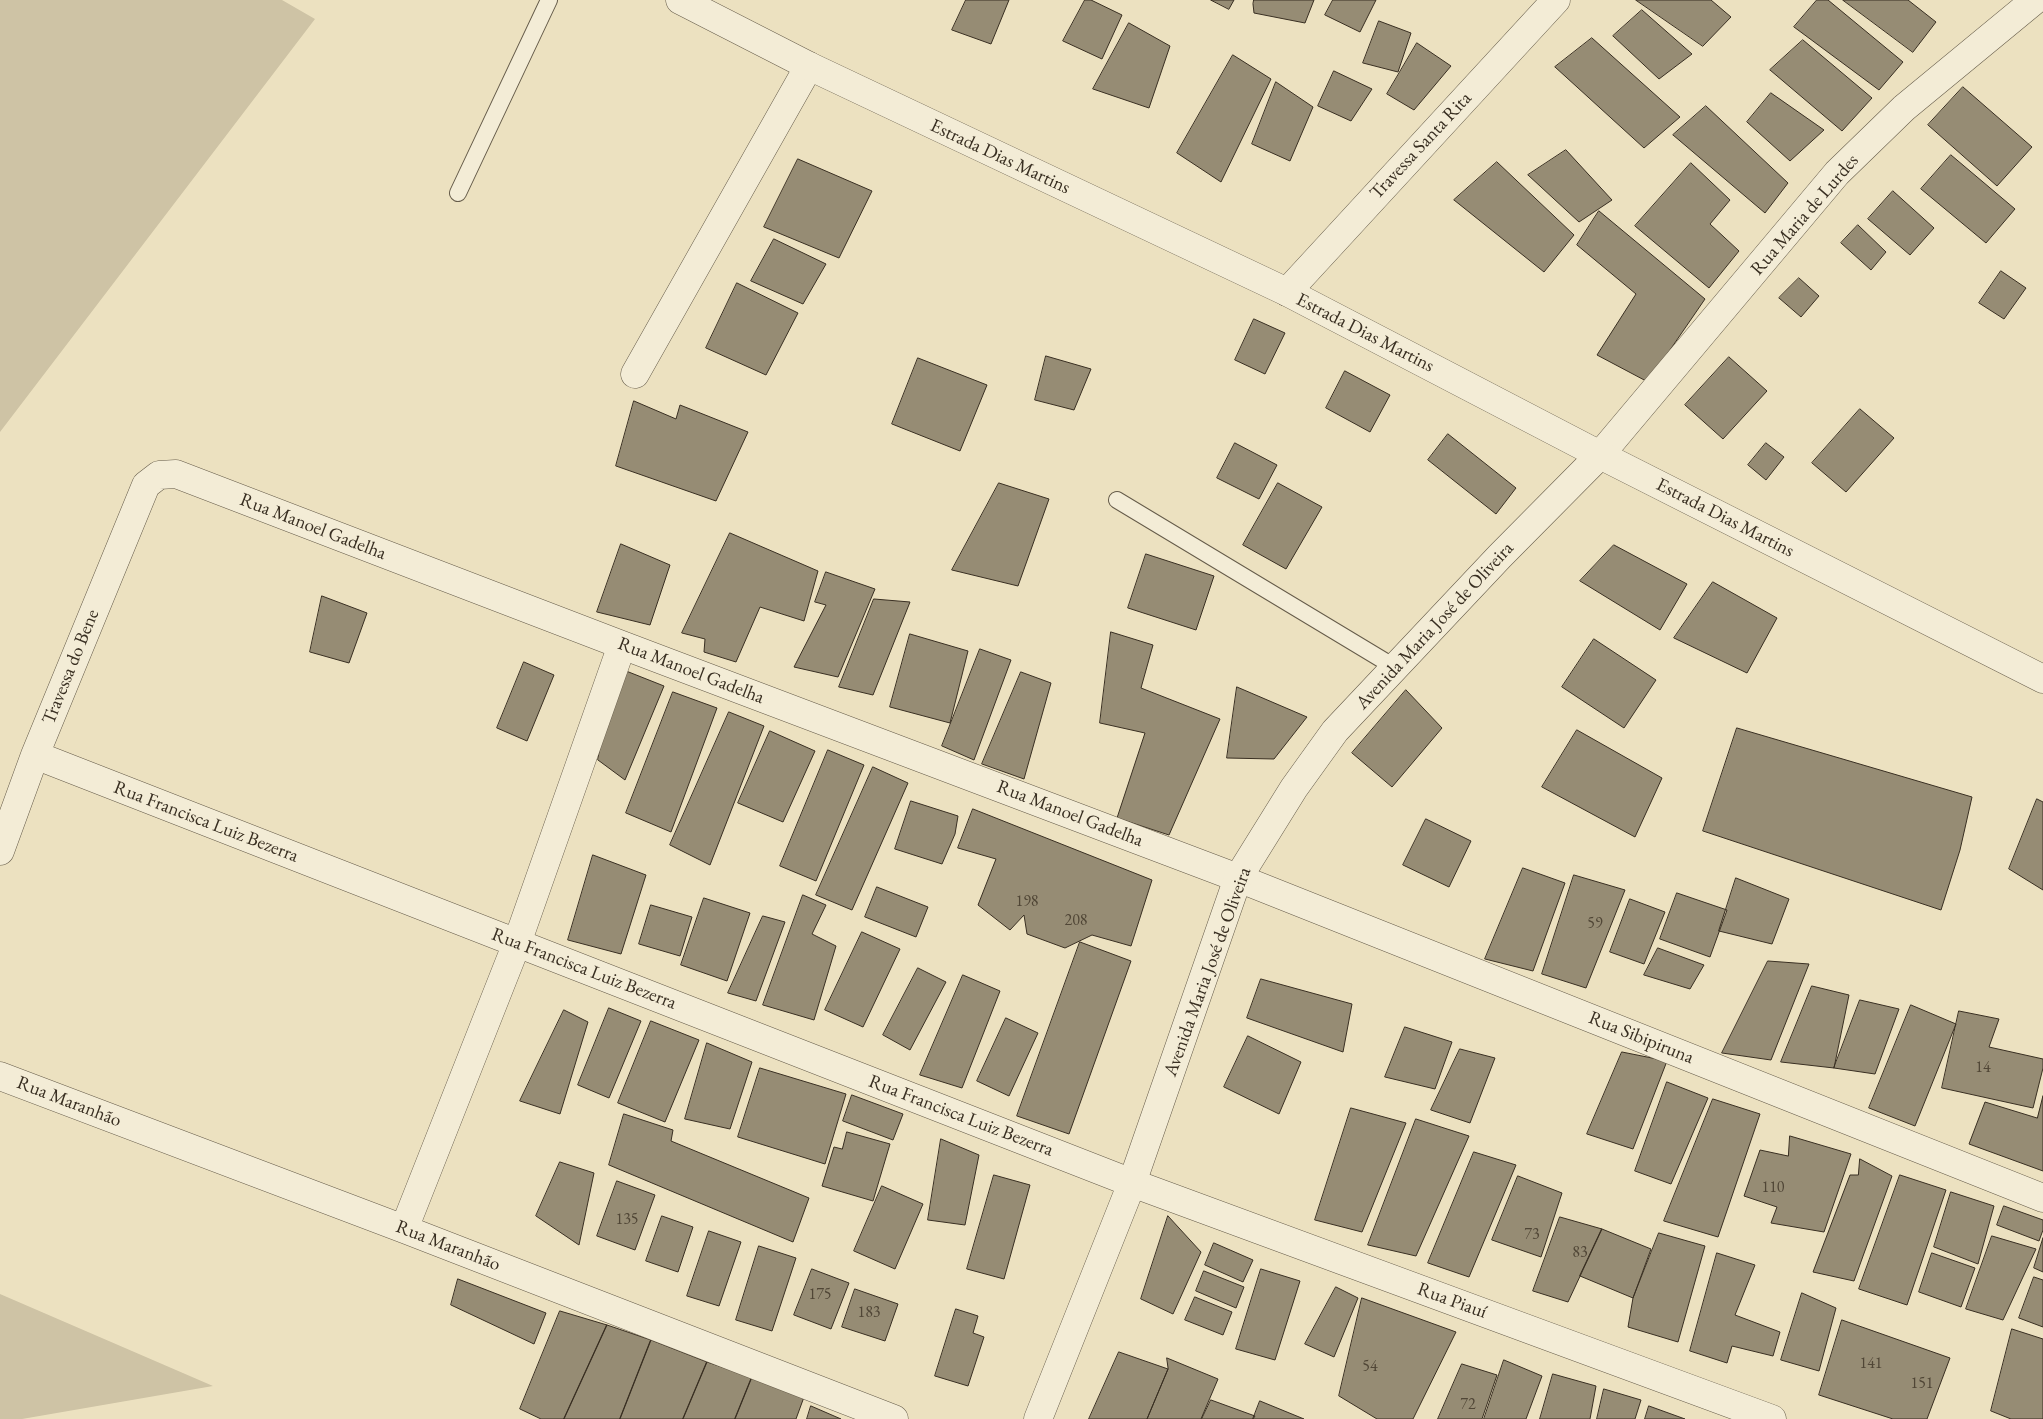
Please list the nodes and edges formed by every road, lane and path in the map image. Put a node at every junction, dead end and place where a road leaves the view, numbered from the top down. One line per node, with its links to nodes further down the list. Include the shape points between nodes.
1 (549, 0): 6 (lane)
2 (680, 0): 5 (street, Estrada Dias Martins)
3 (2035, 0): 9 (street, Rua Maria de Lurdes, via 1904,108 1837,172)
4 (1551, 1): 7 (street, Travessa Santa Rita)
5 (809, 66): 7 (street, Estrada Dias Martins); 8 (street)
6 (458, 193)
7 (1287, 292): 9 (street, Estrada Dias Martins)
8 (634, 374)
9 (1600, 455): 13 (street, Avenida Maria José de Oliveira); 14 (street, Estrada Dias Martins)
10 (146, 485): 12 (street, Rua Manoel Gadelha, via 159,475 176,474); 15 (street, Travessa do Bene)
11 (1117, 500): 13 (lane)
12 (622, 645): 17 (street, Rua Manoel Gadelha); 18 (street)
13 (1396, 668): 17 (street, Avenida Maria José de Oliveira, via 1335,731 1294,788)
14 (2043, 679)
15 (35, 755): 16 (street, Travessa do Bene); 18 (street, Rua Francisca Luiz Bezerra)
16 (0, 851)
17 (1238, 878): 20 (street, Avenida Maria José de Oliveira); 21 (street, Rua Sibipiruna)
18 (517, 943): 20 (street, Rua Francisca Luiz Bezerra); 22 (street)
19 (0, 1076): 22 (street, Rua Maranhão)
20 (1132, 1183): 24 (street, Avenida Maria José de Oliveira); 25 (street, Rua Piauí)
21 (2043, 1198)
22 (404, 1229): 23 (street, Rua Maranhão)
23 (894, 1419)
24 (1038, 1419)
25 (1772, 1419)

